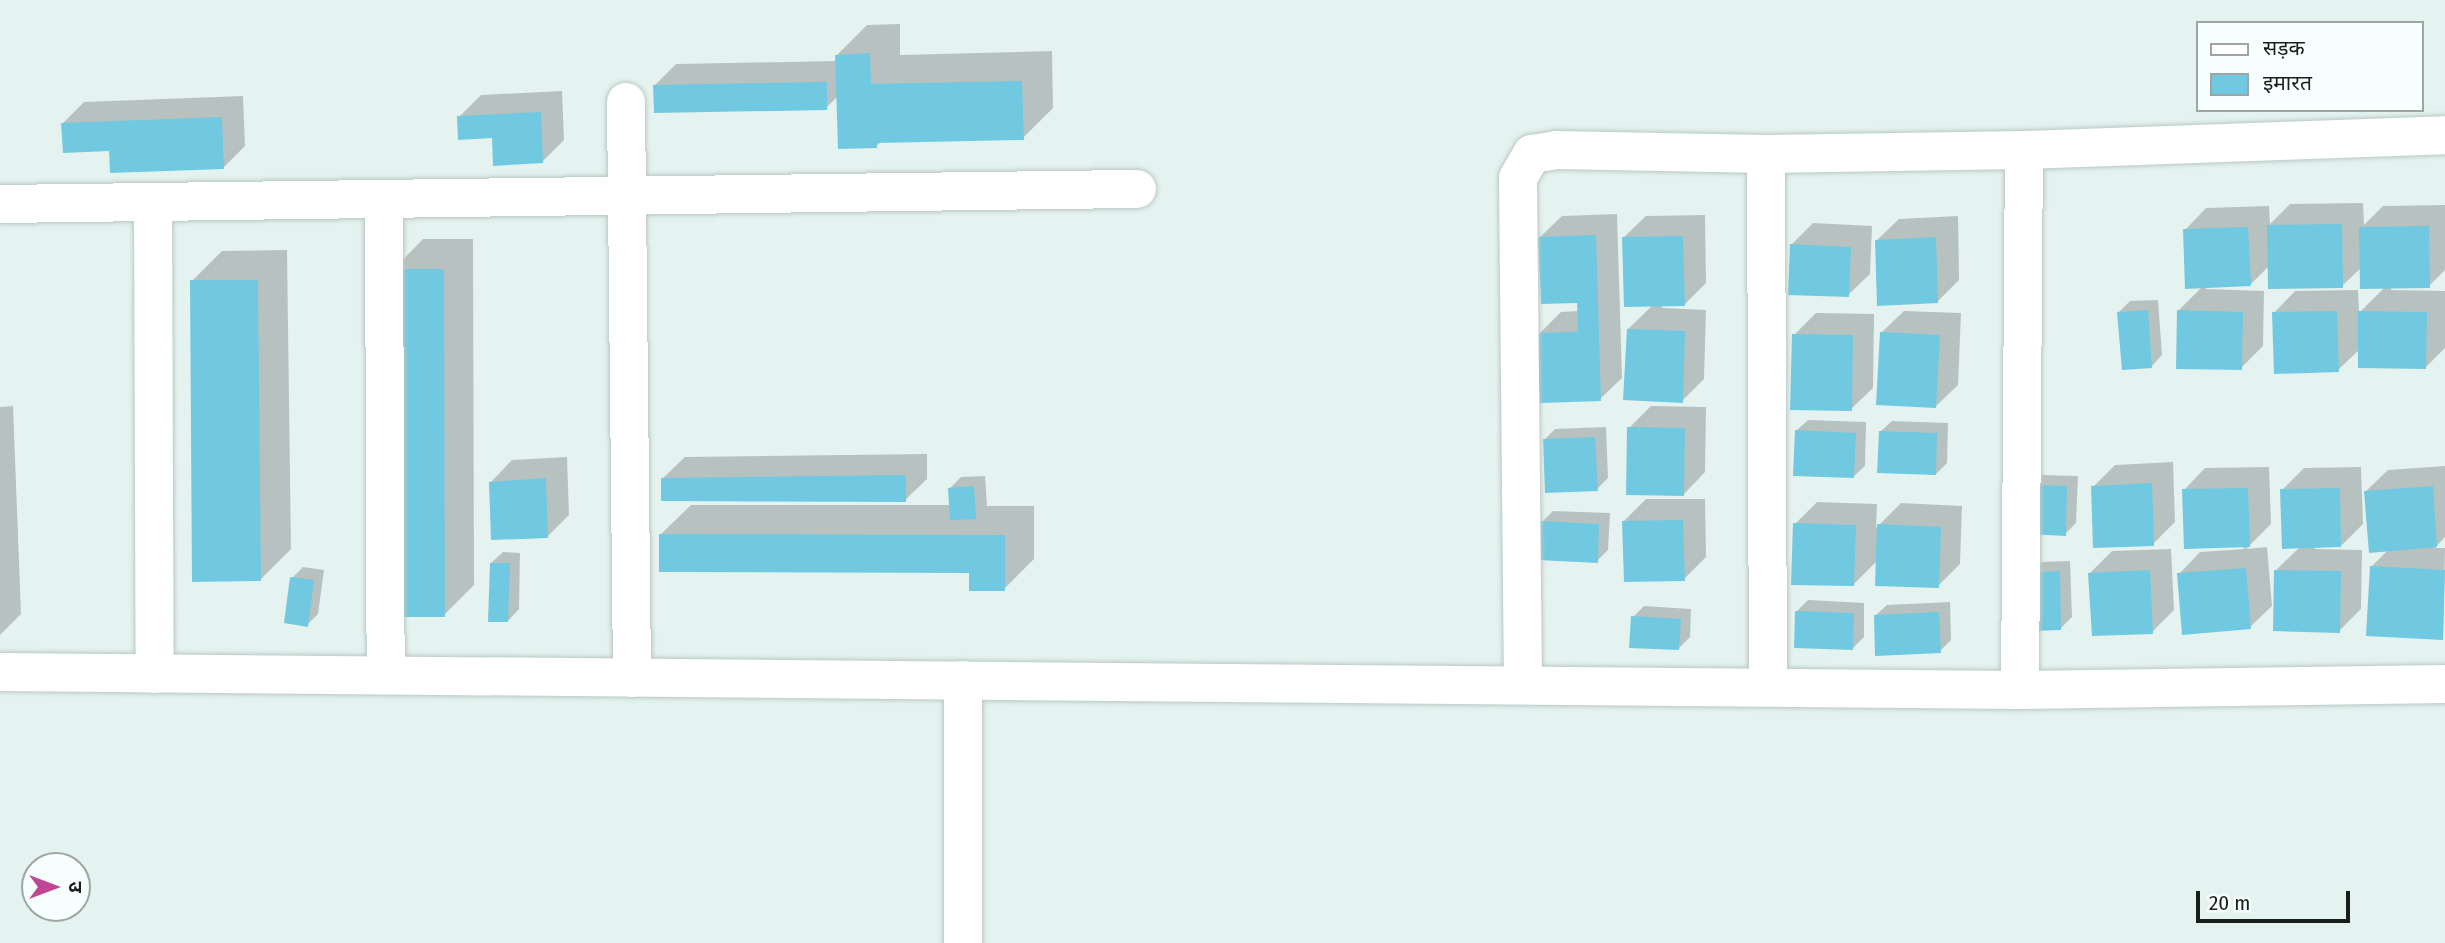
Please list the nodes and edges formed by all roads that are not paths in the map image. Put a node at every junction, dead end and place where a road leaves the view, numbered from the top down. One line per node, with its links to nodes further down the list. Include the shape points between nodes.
1 (626, 102): 6 (lane)
2 (2445, 135): 3 (lane)
3 (2024, 150): 4 (lane); 18 (lane)
4 (1766, 154): 16 (lane, via 1556,149 1532,154 1518,178); 17 (lane)
5 (1137, 189): 6 (lane)
6 (626, 195): 7 (lane); 13 (lane)
7 (384, 199): 8 (lane); 12 (lane)
8 (153, 202): 9 (lane); 11 (lane)
9 (0, 204)
10 (0, 672): 11 (lane)
11 (155, 674): 12 (lane)
12 (386, 675): 13 (lane)
13 (632, 678): 14 (lane)
14 (963, 680): 16 (lane); 19 (lane)
15 (2445, 684): 18 (lane)
16 (1523, 685): 17 (lane)
17 (1768, 687): 18 (lane)
18 (2020, 690)
19 (963, 943)

